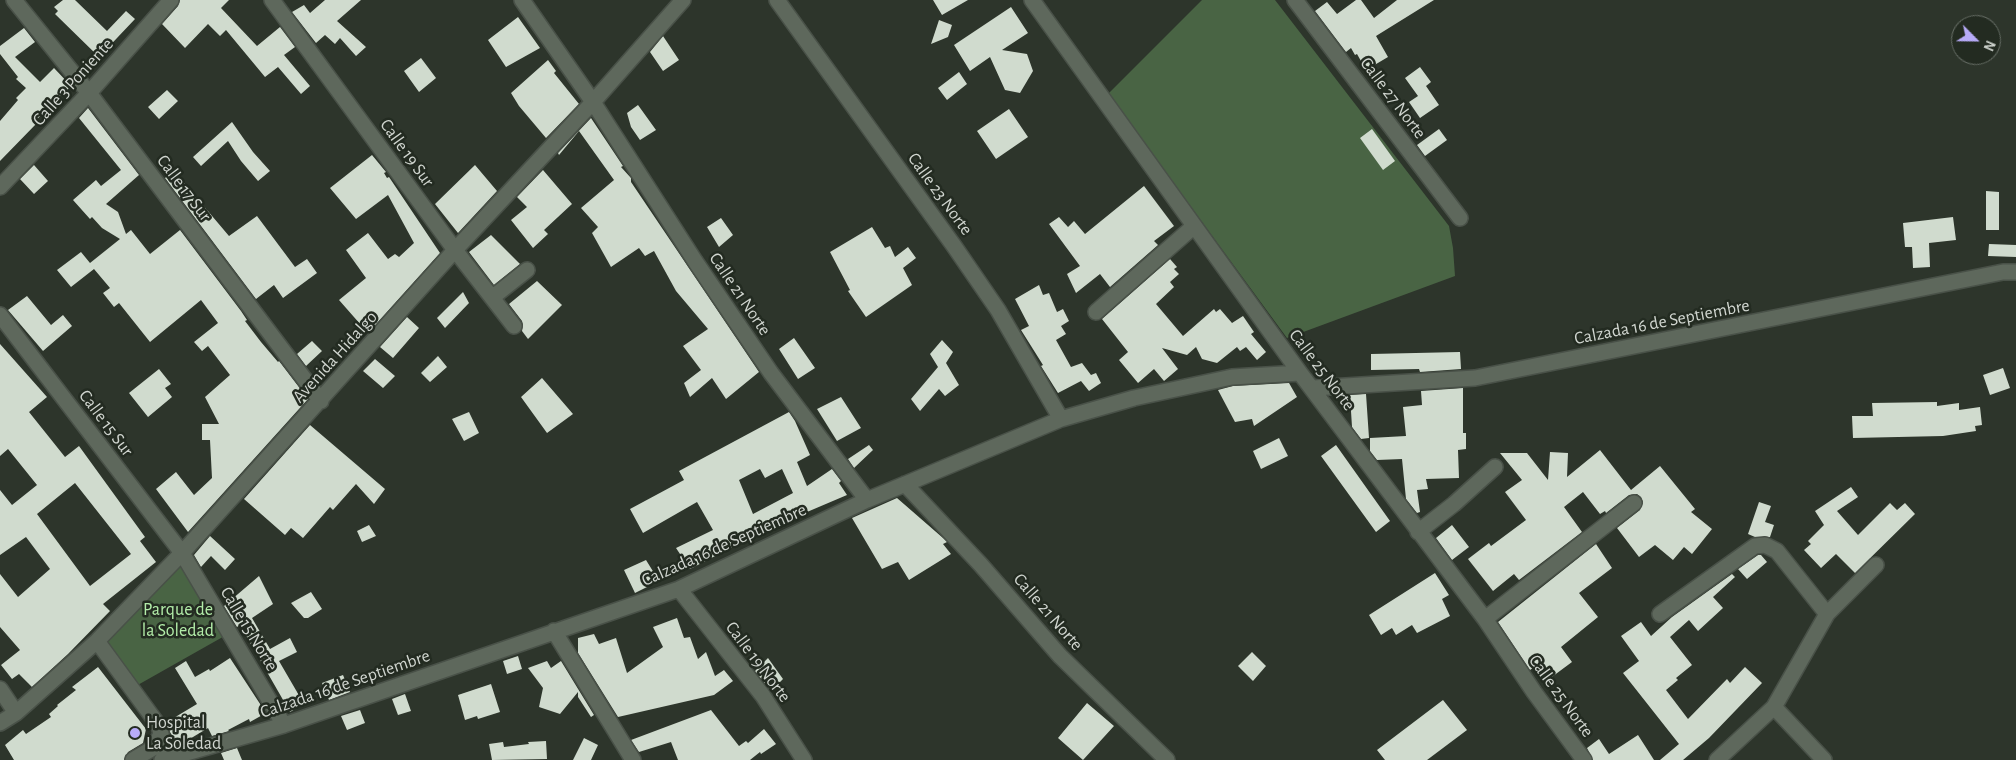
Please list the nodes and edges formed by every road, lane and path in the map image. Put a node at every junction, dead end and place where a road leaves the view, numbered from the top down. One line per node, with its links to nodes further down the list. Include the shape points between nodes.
1 (14, 0): 9 (street, Calle 17 Sur)
2 (171, 0): 9 (street, Calle 3 Poniente)
3 (272, 0): 14 (street, Calle 19 Sur)
4 (522, 0): 10 (street, Calle 21 Norte)
5 (683, 0): 10 (street, Avenida Hidalgo)
6 (777, 0): 24 (street, Calle 23 Norte, via 998,310)
7 (1032, 0): 13 (street, Calle 25 Norte)
8 (1295, 0): 12 (street, Calle 27 Norte)
9 (89, 93): 11 (street, Calle 3 Poniente); 23 (street, Calle 17 Sur)
10 (593, 102): 14 (street, Avenida Hidalgo); 27 (street, Calle 21 Norte, via 770,373)
11 (0, 187)
12 (1460, 218)
13 (1194, 227): 18 (street); 21 (street, Calle 25 Norte)
14 (455, 250): 17 (street, Calle 19 Sur); 23 (street, Avenida Hidalgo)
15 (527, 270): 17 (street)
16 (2016, 272): 22 (street, Calzada 16 de Septiembre, via 2003,272 1476,378)
17 (493, 298): 20 (street, Calle 19 Sur)
18 (1096, 312)
19 (0, 315): 30 (street, Calle 15 Sur)
20 (514, 326)
21 (1300, 373): 22 (street, Calle 25 Norte); 24 (street, Calzada 16 de Septiembre, via 1232,377 1134,398)
22 (1313, 388): 29 (street, Calle 25 Norte)
23 (321, 400): 30 (street, Avenida Hidalgo)
24 (1061, 419): 26 (street, Calzada 16 de Septiembre)
25 (1495, 467): 29 (street)
26 (905, 484): 27 (street, Calzada 16 de Septiembre); 48 (street, Calle 21 Norte, via 1060,656)
27 (867, 500): 32 (street, Calzada 16 de Septiembre)
28 (1634, 503): 35 (street)
29 (1418, 532): 35 (street, Calle 25 Norte)
30 (182, 553): 37 (street, Avenida Hidalgo); 42 (street, Calle 15 Norte)
31 (1876, 565): 34 (street)
32 (679, 589): 36 (street, Calzada 16 de Septiembre); 47 (street, Calle 19 Norte, via 763,696)
33 (1660, 614): 34 (street, via 1755,546 1765,545 1777,551)
34 (1827, 614): 39 (street)
35 (1485, 619): 49 (street, Calle 25 Norte)
36 (554, 631): 42 (street, Calzada 16 de Septiembre); 46 (street)
37 (97, 640): 40 (street, Avenida Hidalgo); 43 (street, via 159,726)
38 (0, 689): 40 (street)
39 (1774, 707): 50 (street); 51 (street)
40 (16, 713): 41 (street, Avenida Hidalgo)
41 (0, 723)
42 (284, 725): 44 (street, Calzada 16 de Septiembre)
43 (160, 736): 44 (street); 45 (street, via 153,748)
44 (164, 759)
45 (133, 760)
46 (633, 760)
47 (804, 760)
48 (1167, 760)
49 (1584, 760)
50 (1717, 760)
51 (1824, 760)

